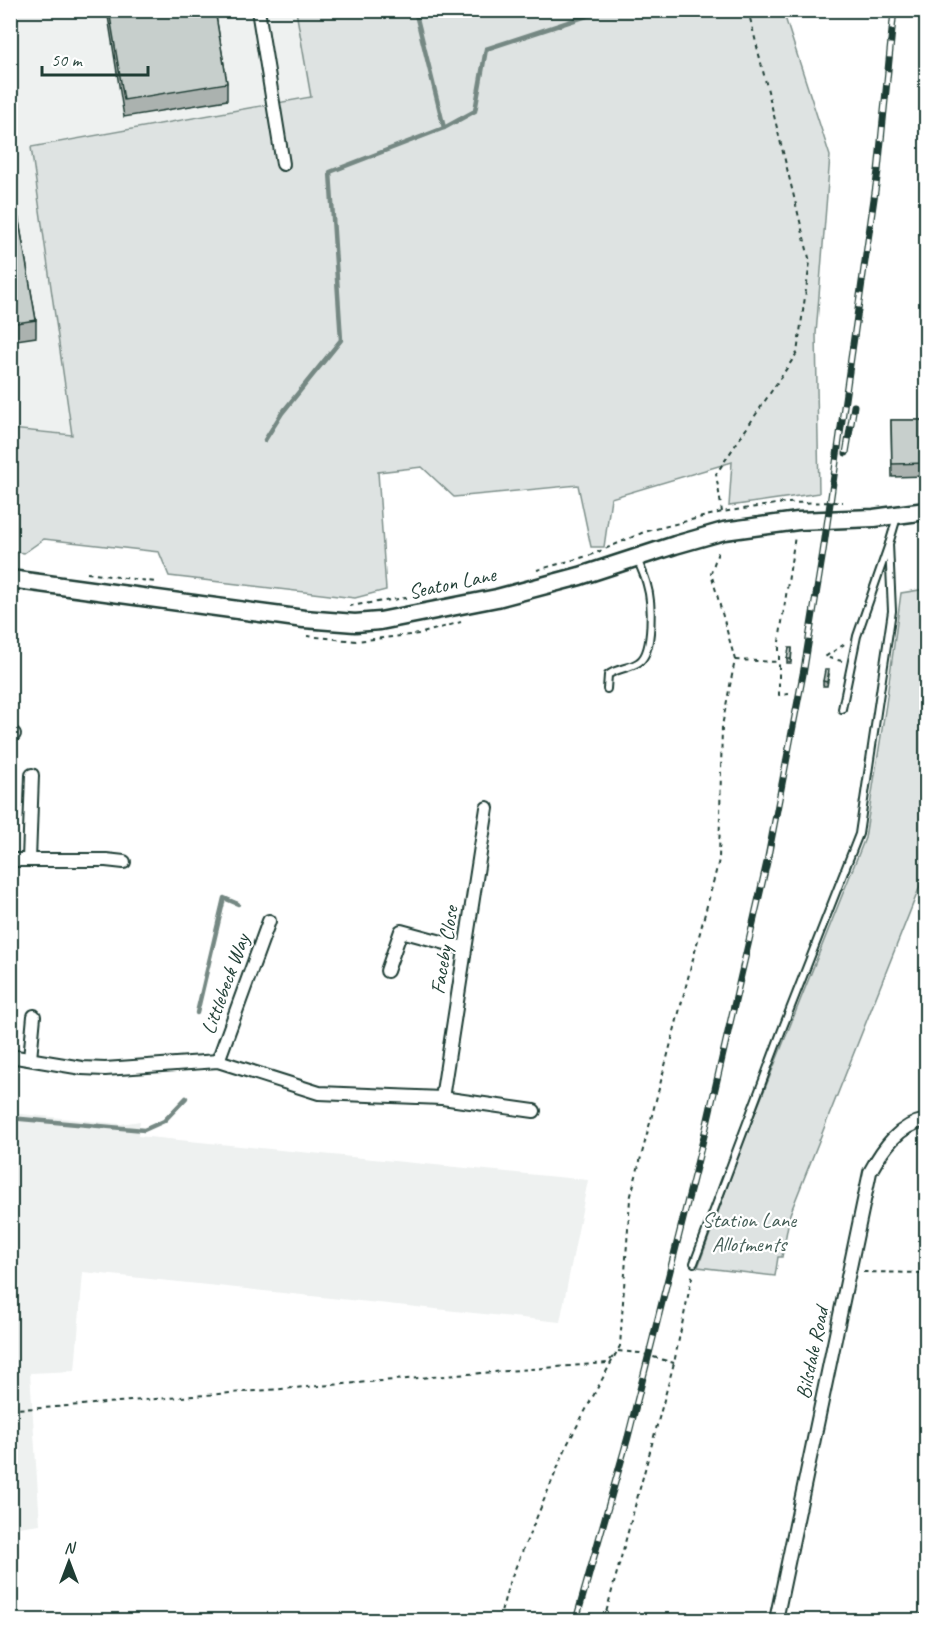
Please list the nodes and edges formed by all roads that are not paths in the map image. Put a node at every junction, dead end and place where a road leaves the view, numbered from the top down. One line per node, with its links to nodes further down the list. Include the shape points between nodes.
1 (258, 10): 2 (street)
2 (283, 164)
3 (927, 512): 4 (main road, Seaton Lane)
4 (897, 517): 5 (lane); 6 (main road, Seaton Lane, via 798,521 724,531)
5 (889, 544): 9 (lane, via 857,636); 25 (lane, via 892,611 860,834)
6 (636, 557): 7 (main road, Seaton Lane, via 497,598 355,623); 8 (lane, via 650,602 647,651 641,662 608,675)
7 (10, 579)
8 (607, 689)
9 (842, 709)
10 (32, 775): 13 (street)
11 (487, 808): 16 (street, Faceby Close)
12 (10, 860): 13 (street)
13 (29, 860): 14 (street)
14 (124, 862)
15 (269, 921): 21 (street, Littlebeck Way)
16 (464, 948): 17 (street, via 401,931); 22 (street, Faceby Close)
17 (387, 971)
18 (34, 1016): 20 (street)
19 (10, 1056): 20 (street)
20 (30, 1059): 21 (street, via 105,1069)
21 (218, 1061): 22 (street, via 319,1093)
22 (442, 1098): 23 (street)
23 (534, 1111)
24 (927, 1120): 26 (street, Bilsdale Road, via 913,1122 883,1147 870,1172)
25 (694, 1263)
26 (776, 1620)

